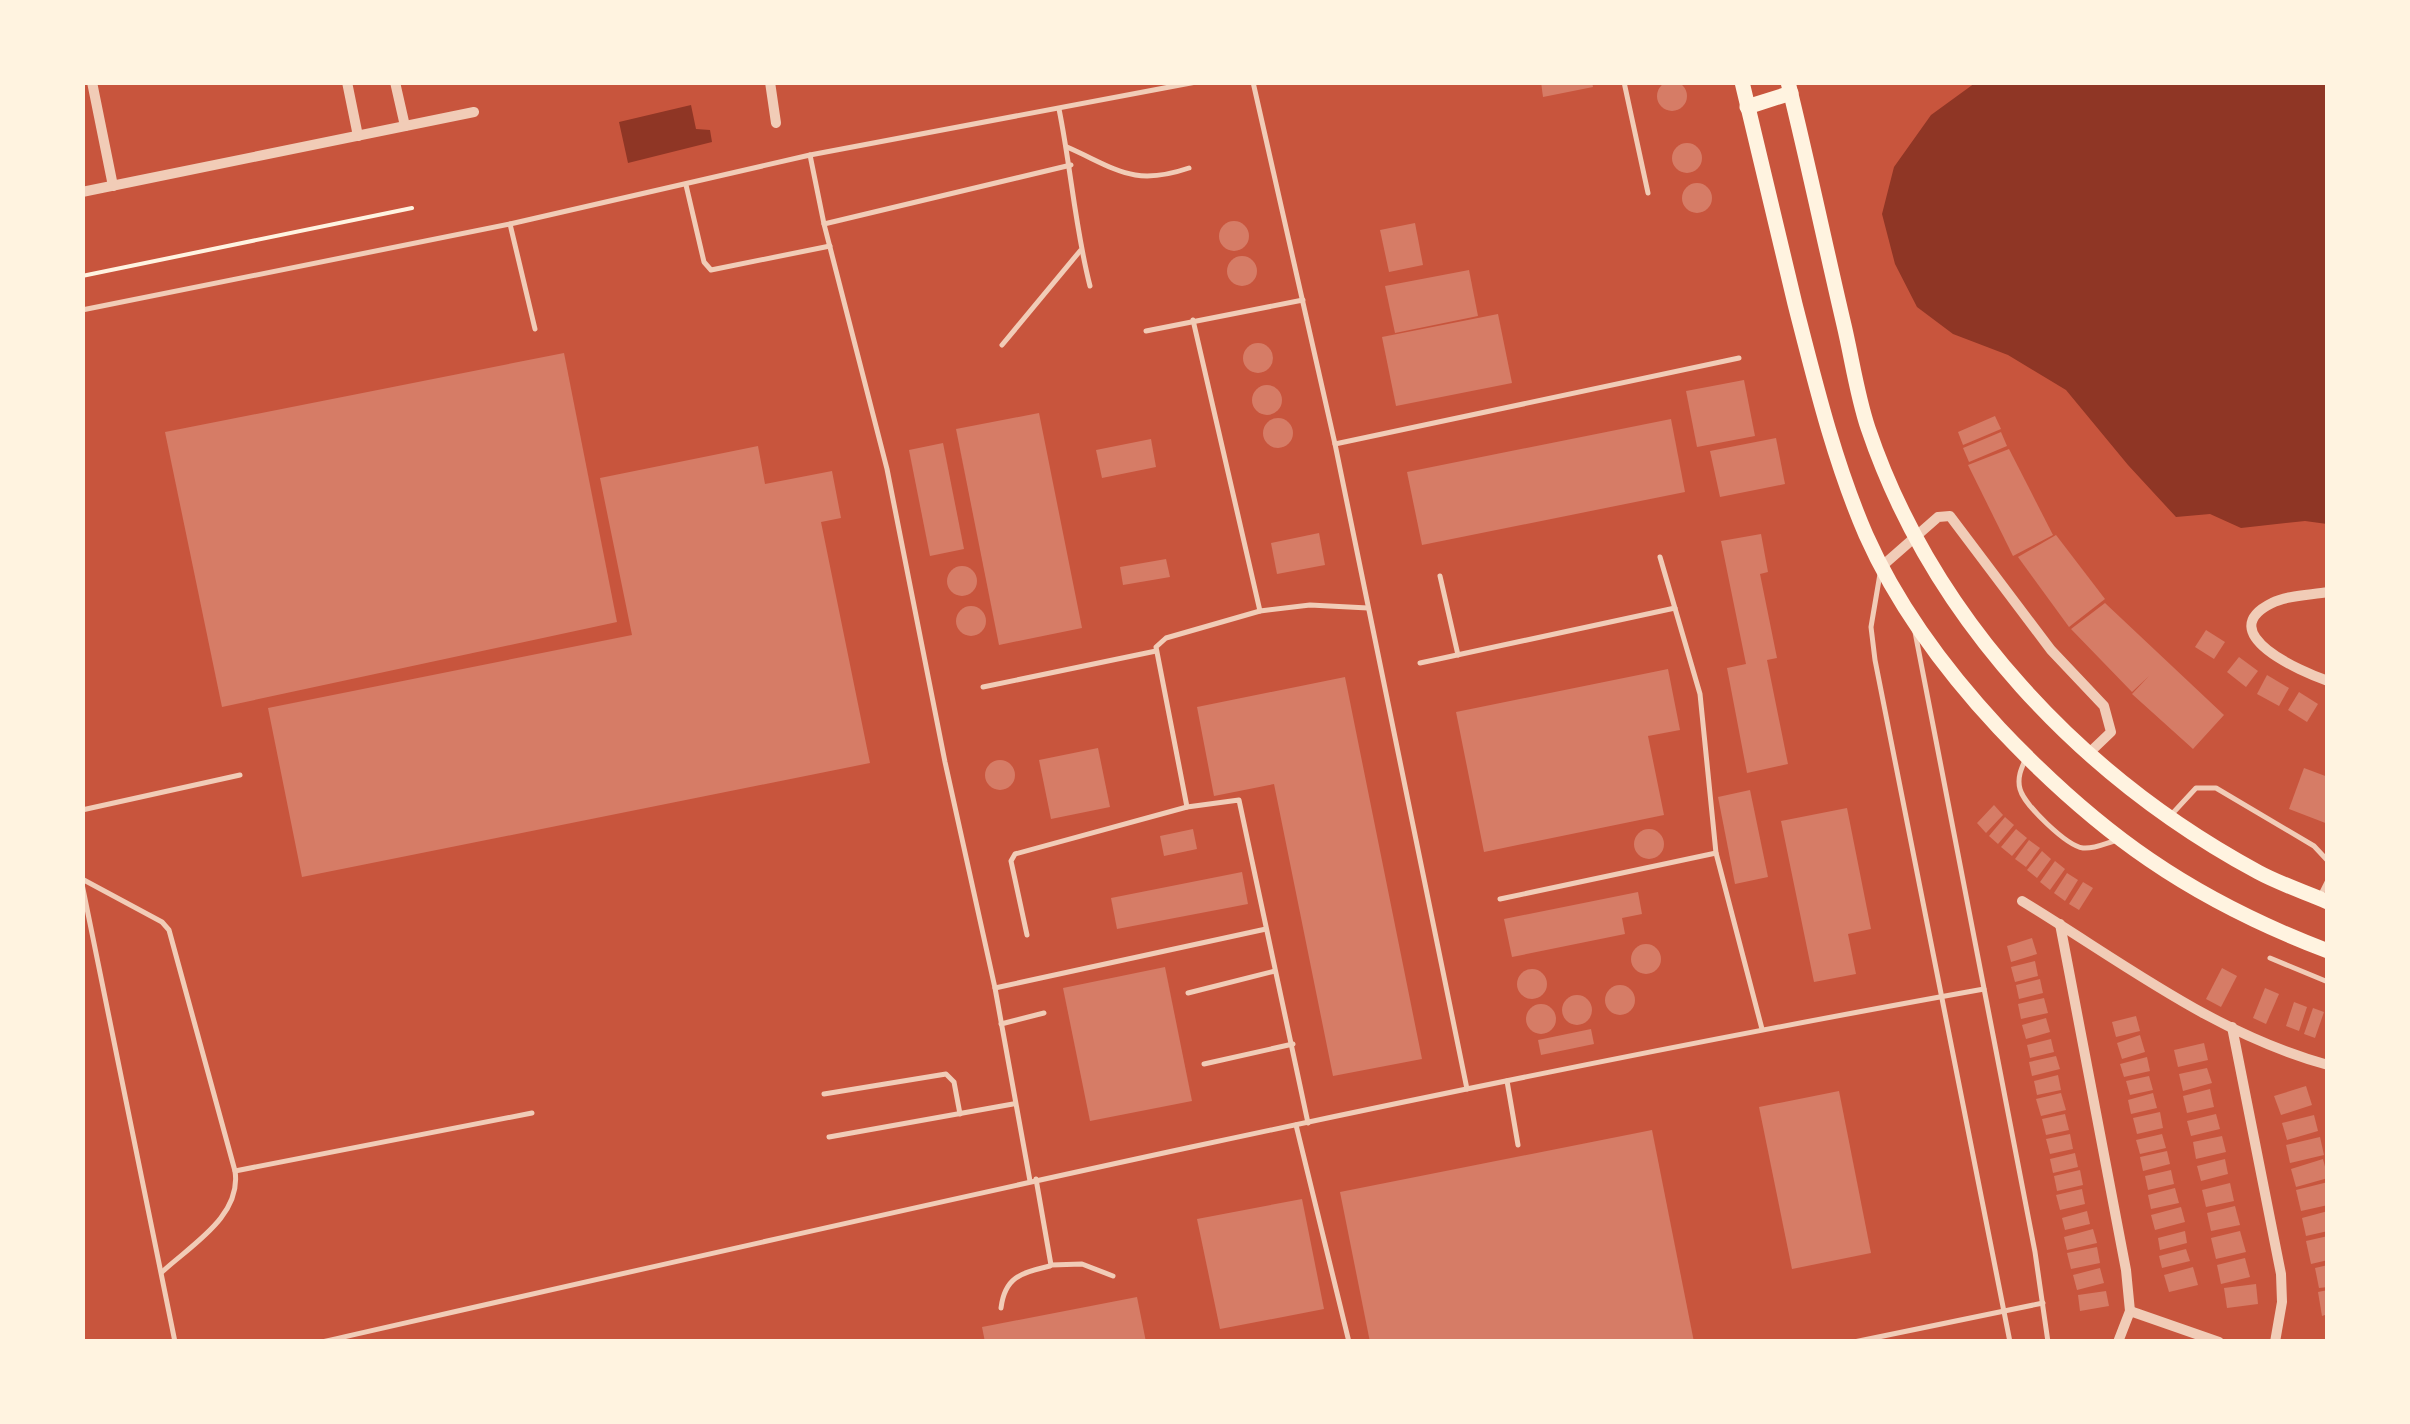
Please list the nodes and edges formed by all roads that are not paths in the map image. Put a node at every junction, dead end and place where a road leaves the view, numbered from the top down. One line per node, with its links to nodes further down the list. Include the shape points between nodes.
1 (92, 82): 20 (street)
2 (347, 82): 15 (street)
3 (395, 82): 14 (street)
4 (770, 82): 13 (street)
5 (1196, 82): 11 (lane)
6 (1254, 82): 29 (lane)
7 (1624, 82): 23 (lane)
8 (1742, 82): 10 (main road)
9 (1789, 88): 10 (main road); 37 (main road, via 1866,423)
10 (1747, 106): 39 (main road, via 1813,377 1837,459)
11 (1059, 109): 16 (lane); 17 (lane)
12 (474, 112): 14 (street)
13 (776, 123)
14 (405, 126): 15 (street)
15 (358, 136): 20 (street)
16 (1067, 147): 18 (lane); 19 (lane, via 1142,178)
17 (810, 155): 21 (lane); 25 (lane)
18 (1070, 166): 25 (lane); 27 (lane)
19 (1188, 168)
20 (113, 186): 22 (street)
21 (686, 186): 24 (lane); 26 (lane, via 711,270)
22 (82, 192)
23 (1648, 193)
24 (510, 224): 30 (lane); 32 (lane)
25 (824, 224): 26 (lane)
26 (830, 246): 72 (lane, via 887,469)
27 (1081, 250): 28 (lane); 34 (lane)
28 (1090, 286)
29 (1303, 300): 31 (lane); 36 (lane)
30 (82, 310)
31 (1193, 320): 33 (lane); 44 (lane)
32 (535, 329)
33 (1146, 331)
34 (1002, 345)
35 (1739, 358): 36 (lane)
36 (1335, 444): 42 (lane)
37 (1915, 536): 39 (street); 51 (main road, via 2001,663); 51 (street, via 1938,516 1950,516 2026,620 2104,706 2112,732)
38 (1660, 557): 43 (lane)
39 (1881, 567): 45 (main road); 75 (lane, via 1871,627 1875,660)
40 (1440, 576): 47 (lane)
41 (2328, 592): 49 (street, via 2274,601 2254,623 2255,638 2268,652)
42 (1368, 608): 44 (lane); 84 (lane)
43 (1675, 608): 47 (lane); 58 (lane, via 1700,694)
44 (1260, 611): 46 (lane, via 1166,638)
45 (1913, 620): 52 (main road, via 1957,684); 73 (lane)
46 (1156, 651): 50 (lane); 54 (lane)
47 (1458, 655): 48 (lane)
48 (1420, 663)
49 (2328, 681)
50 (983, 688)
51 (2088, 754): 56 (main road)
52 (2026, 757): 57 (main road); 57 (lane, via 2018,778 2022,796 2052,828 2084,848)
53 (240, 775): 55 (lane)
54 (1187, 807): 66 (lane, via 1240,800); 67 (lane, via 1015,854)
55 (82, 810)
56 (2170, 816): 59 (lane, via 2196,788 2216,788); 63 (main road, via 2259,873)
57 (2117, 840): 68 (main road, via 2206,897)
58 (1716, 853): 62 (lane); 79 (lane)
59 (2328, 861)
60 (2328, 880): 63 (lane)
61 (82, 881): 93 (lane, via 169,930); 96 (lane)
62 (1500, 899)
63 (2323, 900)
64 (2022, 901): 65 (street)
65 (2060, 924): 78 (street); 101 (street)
66 (1267, 928): 70 (lane); 72 (lane)
67 (1027, 935)
68 (2328, 952)
69 (2270, 958): 71 (lane)
70 (1275, 971): 74 (lane); 80 (lane)
71 (2328, 982)
72 (995, 988): 77 (lane)
73 (1984, 989): 75 (lane); 98 (lane)
74 (1188, 993)
75 (1942, 997): 79 (lane); 100 (lane)
76 (1044, 1013): 77 (lane)
77 (1001, 1024): 86 (lane)
78 (2232, 1027): 82 (street); 110 (street, via 2281,1274)
79 (1762, 1028): 83 (lane)
80 (1292, 1044): 81 (lane); 89 (lane)
81 (1204, 1064)
82 (2328, 1065)
83 (1507, 1081): 84 (lane); 92 (lane)
84 (1467, 1089): 89 (lane)
85 (824, 1094): 88 (lane, via 946,1074)
86 (1015, 1104): 88 (lane); 94 (lane)
87 (532, 1113): 93 (lane)
88 (960, 1114): 91 (lane)
89 (1308, 1123): 90 (lane)
90 (1296, 1125): 94 (lane); 104 (lane)
91 (830, 1137)
92 (1518, 1145)
93 (235, 1171): 96 (lane, via 228,1210)
94 (1033, 1180): 95 (lane); 103 (lane)
95 (1050, 1266): 97 (lane, via 1082,1264); 99 (lane, via 1010,1282)
96 (162, 1272): 102 (lane)
97 (1112, 1276)
98 (2042, 1303): 100 (lane); 107 (lane)
99 (1001, 1308)
100 (2004, 1310): 105 (lane); 106 (lane)
101 (2130, 1311): 108 (street); 109 (street)
102 (176, 1342)
103 (322, 1342)
104 (1349, 1342)
105 (1854, 1342)
106 (2010, 1342)
107 (2048, 1342)
108 (2118, 1342)
109 (2219, 1342)
110 (2275, 1342)

